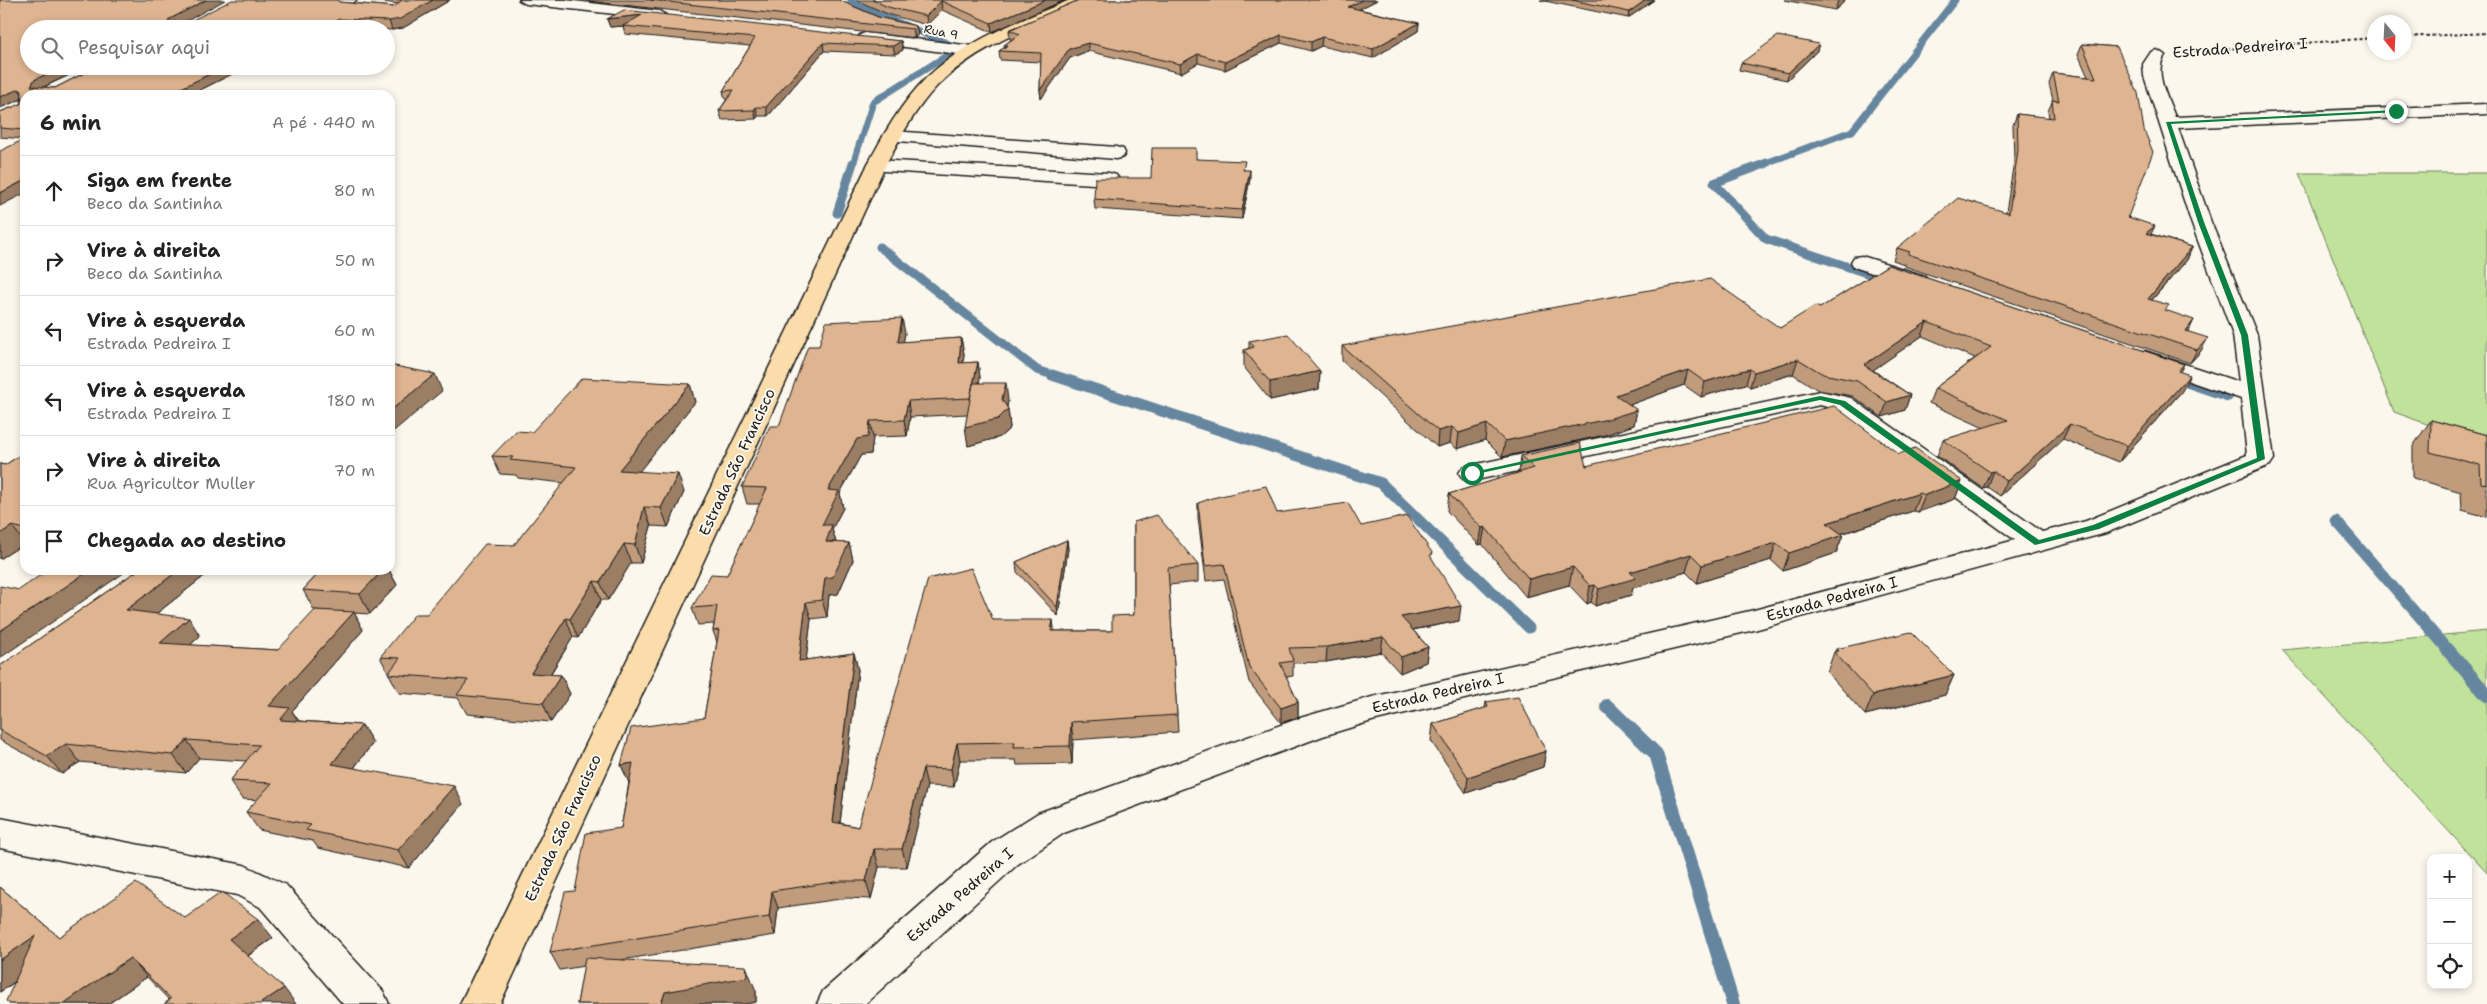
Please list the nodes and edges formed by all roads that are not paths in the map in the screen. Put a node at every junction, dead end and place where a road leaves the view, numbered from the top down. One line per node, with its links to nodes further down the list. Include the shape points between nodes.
1 (526, 0): 3 (street)
2 (1082, 0): 6 (main road, Estrada São Francisco)
3 (673, 16)
4 (932, 31): 6 (street, Rua 9)
5 (850, 36): 6 (street)
6 (969, 48): 10 (main road, Estrada São Francisco, via 917,99)
7 (2157, 55): 9 (street, Estrada Pedreira I, via 2151,64 2152,76)
8 (2487, 109): 9 (street)
9 (2168, 123): 17 (street, Estrada Pedreira I, via 2201,222 2245,335)
10 (892, 136): 11 (street); 12 (main road, Estrada São Francisco)
11 (1116, 153)
12 (876, 166): 13 (street); 22 (main road, Estrada São Francisco)
13 (1109, 179)
14 (1862, 262): 15 (street)
15 (1936, 287)
16 (2122, 351): 17 (street)
17 (2252, 395): 19 (street, Estrada Pedreira I, via 2261,459 2096,527)
18 (1472, 473): 19 (street, via 1826,399 1842,403)
19 (2038, 543): 23 (street, Estrada Pedreira I, via 1754,620 1372,709 1312,727 1051,823 1006,853)
20 (0, 833): 21 (street, via 244,881 273,896)
21 (368, 1004)
22 (480, 1004)
23 (837, 1004)

